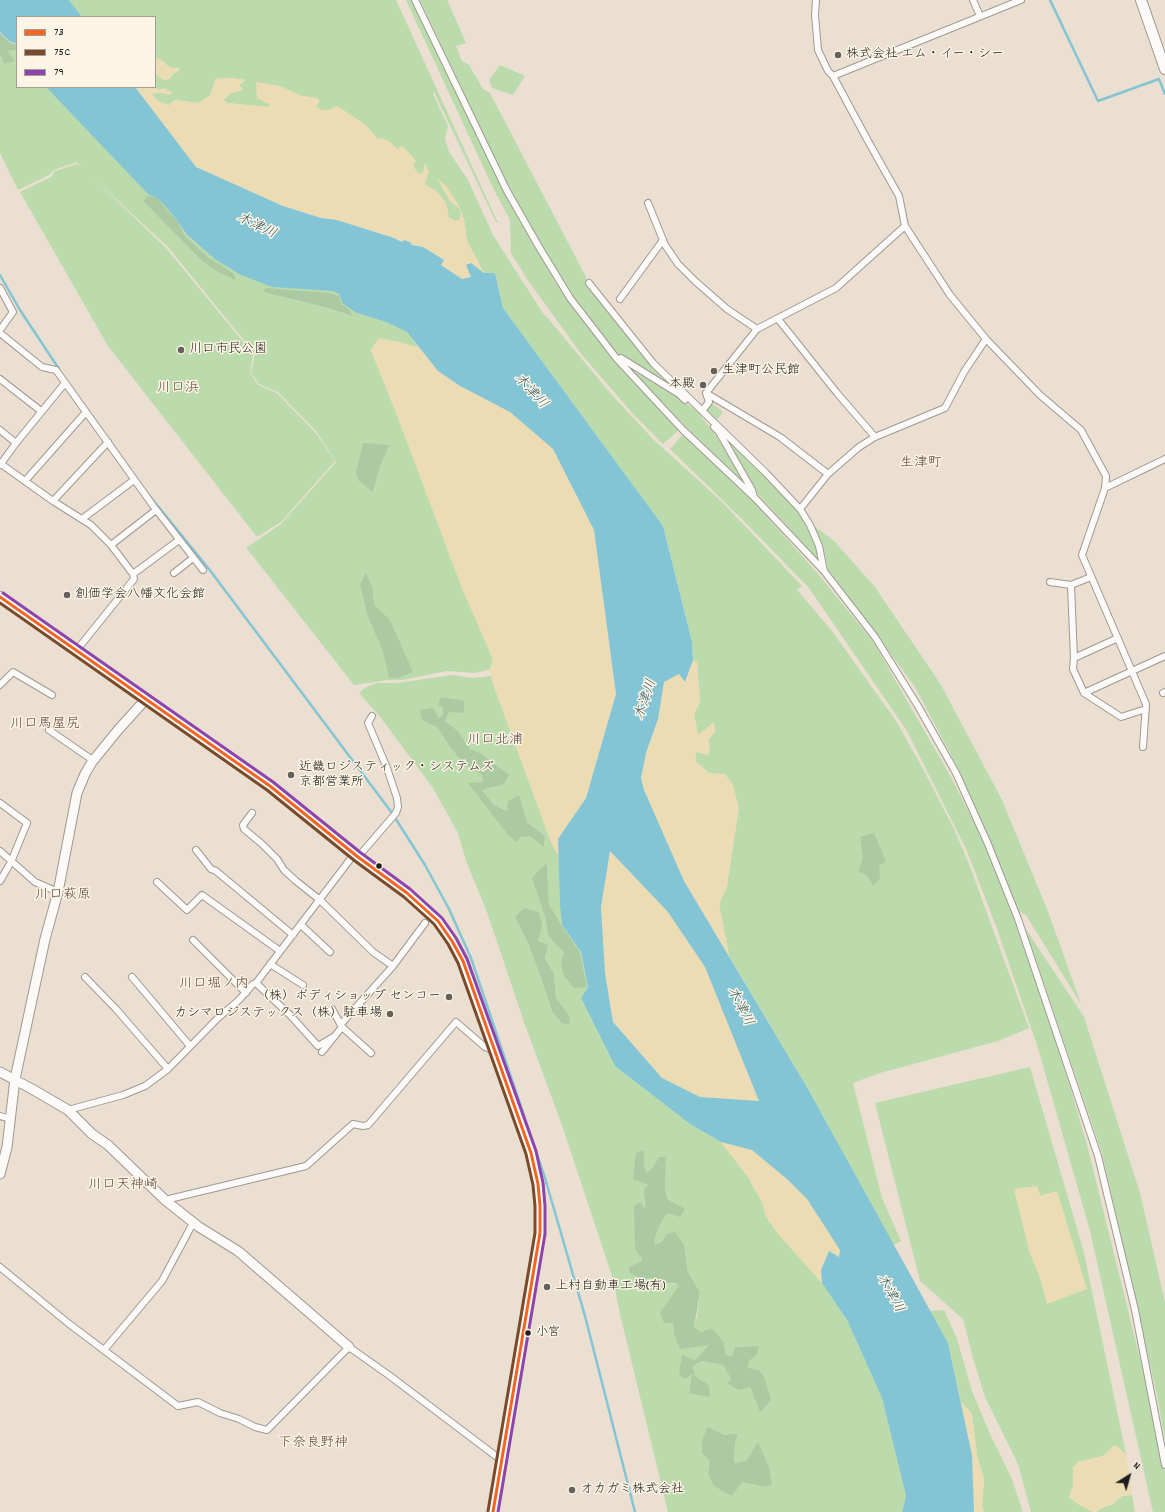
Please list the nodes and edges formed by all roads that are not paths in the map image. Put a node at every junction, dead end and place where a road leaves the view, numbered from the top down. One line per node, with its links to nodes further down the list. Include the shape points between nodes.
1 (415, 0): 19 (street, via 508,191 539,248 570,298)
2 (816, 0): 8 (street, via 817,46 828,71)
3 (973, 0): 6 (street)
4 (1020, 0): 6 (street)
5 (1141, 0): 7 (main road)
6 (980, 16): 8 (street)
7 (1165, 69)
8 (833, 76): 10 (street, via 899,196)
9 (648, 203): 11 (street)
10 (905, 226): 15 (street, via 836,288); 18 (street, via 950,295)
11 (663, 240): 14 (street); 16 (street, via 678,264 695,281 727,309)
12 (589, 283): 24 (street, via 654,363)
13 (0, 288): 17 (street, via 13,312)
14 (620, 299)
15 (778, 319): 16 (street); 27 (street)
16 (757, 329): 22 (street)
17 (0, 331): 21 (street, via 42,367 56,370)
18 (986, 339): 27 (street, via 964,372 945,408); 35 (street, via 1040,395 1082,430 1106,476)
19 (617, 359): 24 (street, via 620,358 679,394); 36 (street, via 682,430)
20 (0, 378): 23 (street)
21 (65, 383): 23 (street); 25 (street)
22 (706, 393): 24 (street, via 709,402); 32 (street, via 780,437)
23 (41, 411): 29 (street)
24 (702, 411): 36 (street, via 719,432); 38 (street)
25 (86, 412): 28 (street); 34 (street)
26 (0, 430): 29 (street)
27 (875, 437): 32 (street, via 859,447)
28 (108, 442): 33 (street); 37 (street)
29 (16, 443): 31 (street)
30 (1165, 459): 35 (street)
31 (1, 464): 34 (street)
32 (828, 474): 38 (street)
33 (134, 480): 39 (street); 40 (street)
34 (25, 481): 37 (street)
35 (1105, 488): 48 (street, via 1082,555)
36 (754, 497): 45 (street)
37 (53, 501): 40 (street)
38 (800, 509): 45 (street, via 819,546)
39 (156, 510): 41 (street); 42 (street)
40 (82, 519): 42 (street)
41 (179, 540): 43 (street); 47 (street)
42 (111, 544): 47 (street)
43 (193, 558): 44 (street); 46 (street)
44 (203, 570)
45 (824, 571): 109 (street, via 875,637 956,773 1018,919 1098,1156 1135,1310)
46 (174, 573)
47 (133, 574): 53 (street, via 134,579)
48 (1091, 576): 50 (street); 52 (street)
49 (1050, 582): 50 (street)
50 (1071, 585): 55 (street)
51 (0, 597): 53 (main road)
52 (1118, 638): 55 (street); 56 (street)
53 (76, 650): 60 (main road)
54 (1165, 656): 56 (street)
55 (1074, 658): 58 (street, via 1072,669)
56 (1132, 671): 58 (street); 61 (street)
57 (0, 685): 59 (street, via 13,672)
58 (1084, 693): 61 (street, via 1120,717)
59 (52, 695)
60 (146, 699): 65 (street); 70 (main road, via 270,786)
61 (1146, 709): 64 (street)
62 (372, 716): 70 (street, via 368,723 387,768 398,807 396,813)
63 (49, 730): 65 (street)
64 (1143, 747)
65 (94, 761): 74 (street, via 77,793)
66 (0, 803): 71 (street, via 27,824)
67 (252, 814): 75 (street, via 243,825 244,829 277,859 284,870)
68 (196, 850): 78 (street, via 211,869)
69 (0, 851): 71 (street)
70 (357, 855): 75 (street); 94 (main road, via 407,893 438,921 463,961)
71 (11, 862): 72 (street); 74 (street, via 35,882)
72 (0, 881)
73 (157, 882): 80 (street, via 187,910 202,895)
74 (58, 892): 98 (street, via 45,939)
75 (320, 900): 77 (street); 83 (street, via 373,952)
76 (425, 923): 83 (street)
77 (301, 925): 78 (street); 81 (street)
78 (293, 935): 80 (street)
79 (193, 940): 88 (street)
80 (280, 951): 82 (street)
81 (330, 952)
82 (270, 964): 86 (street); 87 (street)
83 (393, 966): 90 (street)
84 (85, 977): 96 (street)
85 (132, 977): 92 (street)
86 (256, 983): 88 (street); 91 (street, via 318,1046)
87 (303, 985)
88 (246, 993): 92 (street)
89 (332, 1009): 90 (street)
90 (342, 1026): 91 (street); 95 (street)
91 (335, 1036): 93 (street)
92 (190, 1046): 96 (street)
93 (322, 1052)
94 (496, 1052): 103 (street, via 485,1047 456,1022 368,1125 353,1124 306,1166); 108 (main road, via 531,1153 538,1184 540,1233)
95 (371, 1053)
96 (168, 1069): 99 (street, via 145,1086)
97 (0, 1072): 98 (street)
98 (15, 1079): 99 (street); 101 (street)
99 (68, 1110): 103 (street)
100 (0, 1116): 101 (street)
101 (11, 1119): 102 (street)
102 (0, 1174)
103 (165, 1200): 104 (street)
104 (193, 1222): 106 (street, via 238,1251); 107 (street, via 162,1281)
105 (0, 1267): 107 (street)
106 (349, 1347): 107 (street, via 266,1430 198,1402 178,1406); 108 (street)
107 (104, 1350)
108 (501, 1460): 110 (main road)
109 (1165, 1465)
110 (492, 1512)

